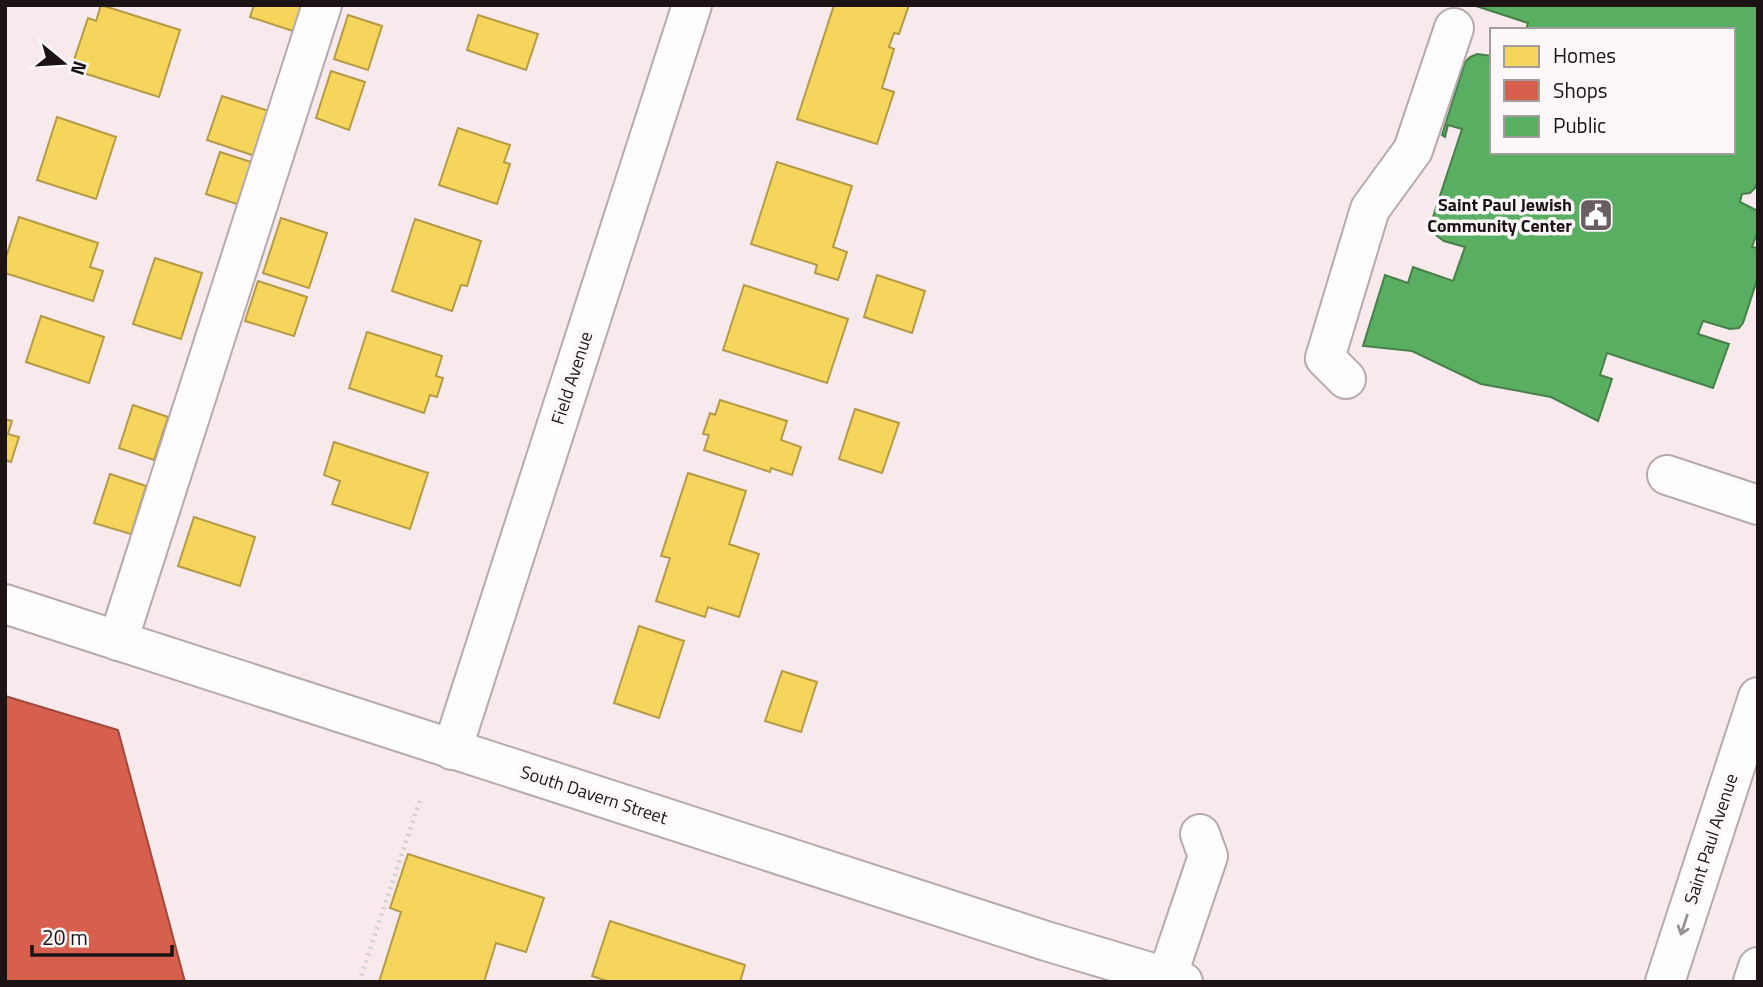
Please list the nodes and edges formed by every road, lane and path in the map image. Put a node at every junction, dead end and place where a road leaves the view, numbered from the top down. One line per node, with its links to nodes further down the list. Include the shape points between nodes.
1 (322, 5): 8 (street)
2 (692, 5): 10 (street, Field Avenue)
3 (1454, 28): 4 (street, via 1413,150 1366,221 1325,358)
4 (1346, 379)
5 (1667, 475): 6 (street)
6 (1758, 505)
7 (5, 604): 8 (street, South Davern Street)
8 (118, 640): 10 (street, South Davern Street)
9 (1758, 697): 16 (street, Saint Paul Avenue, one-way to 16)
10 (452, 750): 14 (street, South Davern Street, via 1046,942)
11 (420, 800): 15 (path)
12 (1200, 834): 14 (street, via 1208,856)
13 (1758, 967): 17 (street)
14 (1175, 979)
15 (359, 982)
16 (1665, 982)
17 (1753, 982)

